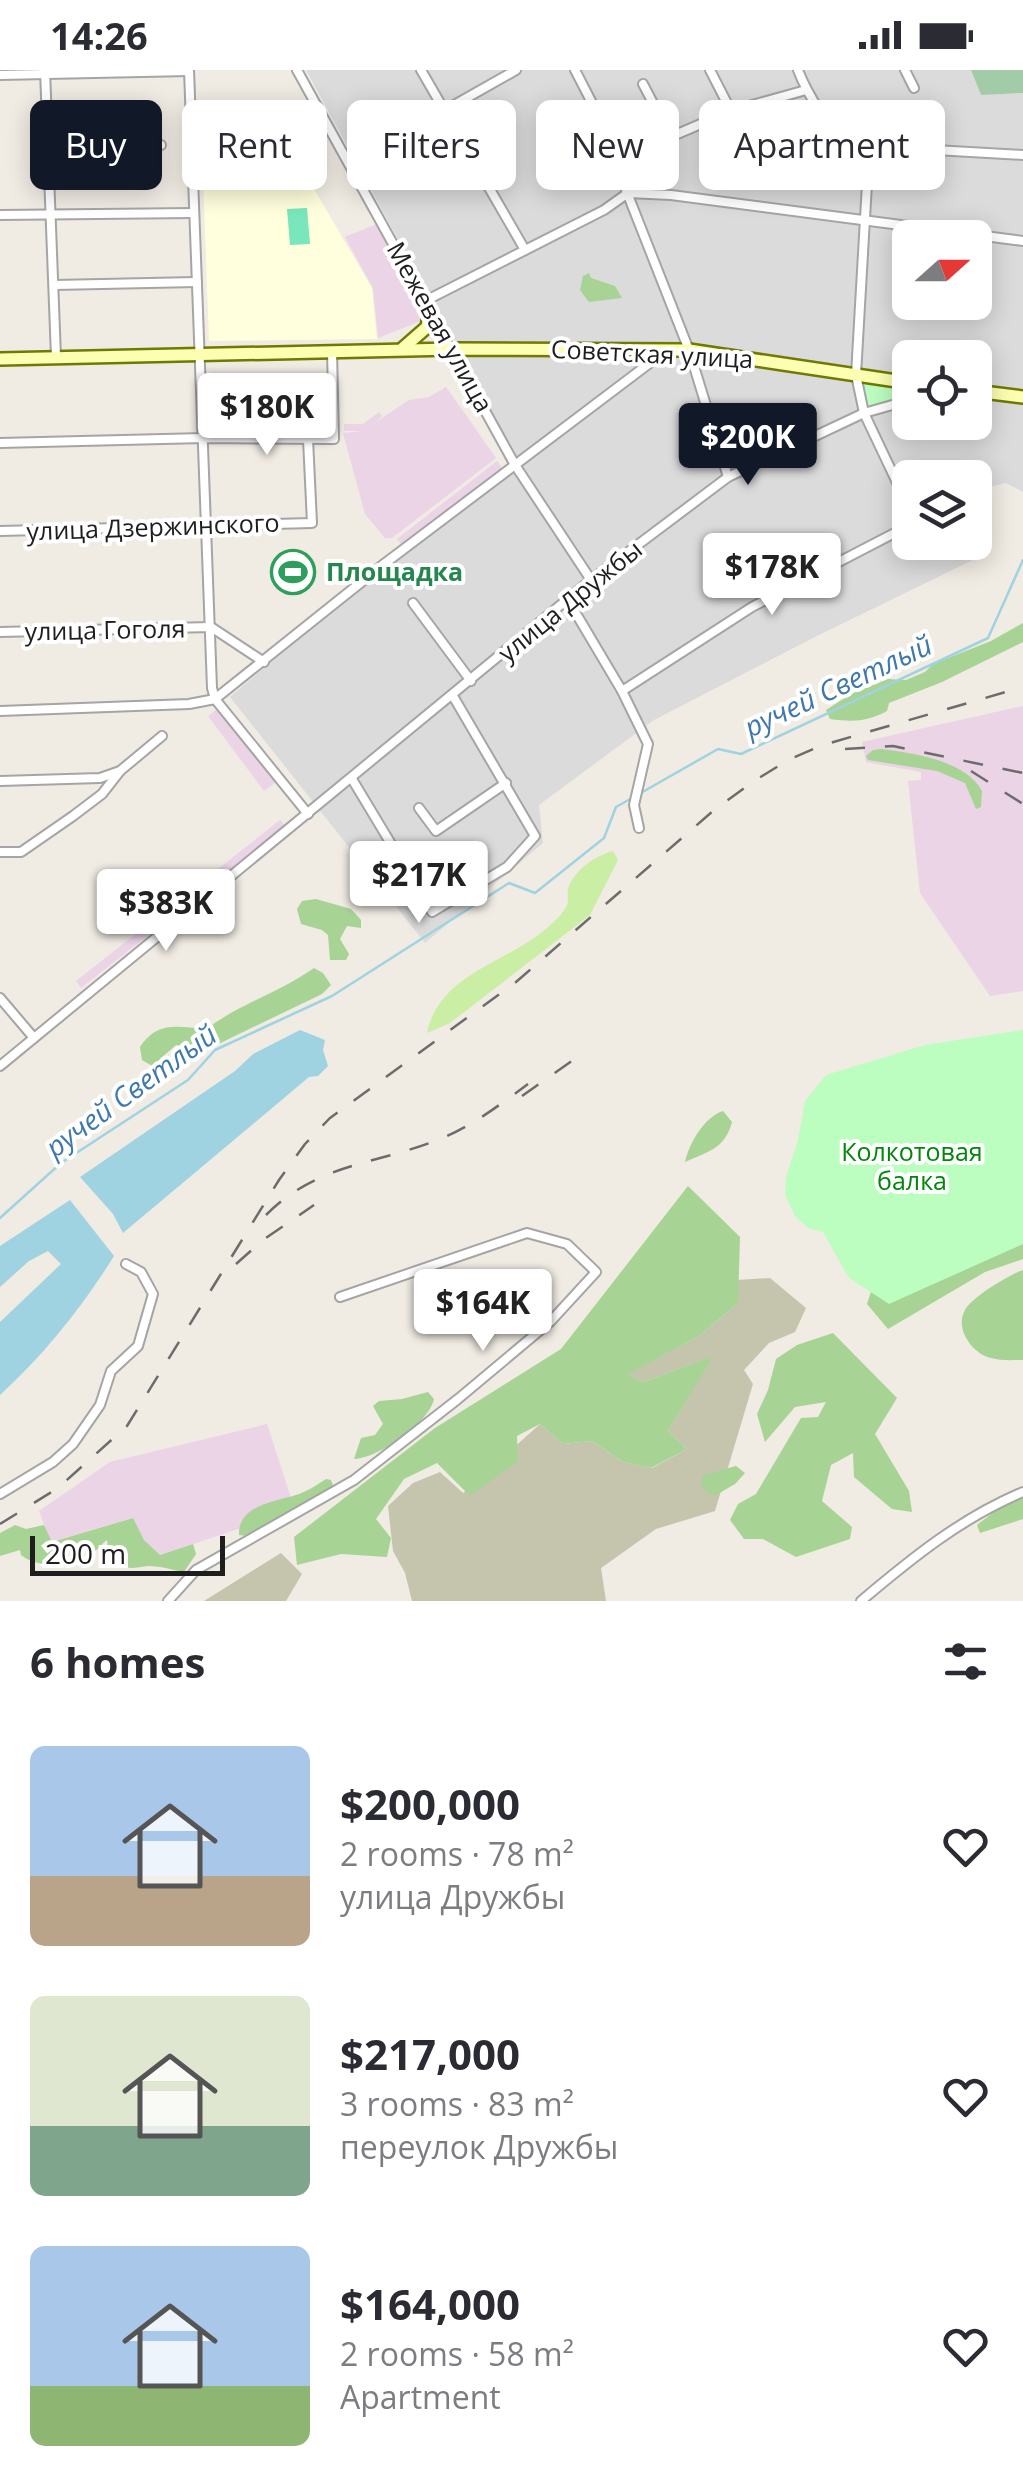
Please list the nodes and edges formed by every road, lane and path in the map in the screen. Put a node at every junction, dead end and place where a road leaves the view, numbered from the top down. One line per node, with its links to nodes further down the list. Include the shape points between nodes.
1 (189, 70): 9 (street); 30 (street)
2 (297, 70): 23 (street, Межевая улица)
3 (421, 70): 15 (street)
4 (516, 70): 16 (street)
5 (575, 70): 28 (street)
6 (710, 70): 17 (street)
7 (798, 70): 13 (street)
8 (905, 70): 12 (street)
9 (45, 72): 10 (street); 14 (street)
10 (0, 75)
11 (642, 84): 20 (street, via 667,130 675,135)
12 (914, 88)
13 (806, 90): 18 (street); 19 (street)
14 (46, 100)
15 (437, 100)
16 (465, 100)
17 (726, 100)
18 (771, 100)
19 (813, 100)
20 (699, 125)
21 (945, 152): 22 (street)
22 (1023, 155)
23 (347, 159)
24 (50, 190): 29 (street)
25 (364, 190): 37 (street, Межевая улица)
26 (490, 190): 34 (street)
27 (867, 190): 32 (street)
28 (628, 194): 32 (street); 34 (street); 41 (street)
29 (51, 213): 30 (street); 31 (street); 36 (street)
30 (194, 213): 35 (street)
31 (0, 215)
32 (866, 219): 33 (street); 46 (street)
33 (1023, 241)
34 (525, 250): 37 (street)
35 (197, 282): 36 (street); 43 (street)
36 (54, 285): 44 (street)
37 (428, 305): 38 (street, Межевая улица); 39 (street, via 427,327)
38 (452, 349): 39 (street, Советская улица); 40 (street, Советская улица); 55 (street, Межевая улица)
39 (402, 350): 42 (street, Советская улица)
40 (667, 350): 41 (street, Советская улица); 55 (street)
41 (689, 350): 46 (street, Советская улица); 57 (street)
42 (332, 352): 43 (street, Советская улица); 53 (street, via 334,439)
43 (200, 354): 44 (street, Советская улица); 52 (street)
44 (56, 358): 45 (street, Советская улица)
45 (0, 359)
46 (856, 375): 47 (street, Советская улица); 51 (street)
47 (892, 380)
48 (992, 394): 49 (street)
49 (1023, 397)
50 (892, 405): 51 (street, улица Дружбы)
51 (864, 413): 56 (street); 57 (street, улица Дружбы)
52 (204, 438): 53 (street); 54 (street); 58 (street)
53 (308, 439): 58 (street, улица Дзержинского, via 312,524)
54 (0, 443)
55 (516, 464): 61 (street); 63 (street, Межевая улица)
56 (892, 472)
57 (728, 477): 63 (street, улица Дружбы)
58 (207, 525): 59 (street, улица Дзержинского); 66 (street)
59 (0, 531)
60 (892, 534): 70 (street, via 752,607)
61 (384, 564): 62 (street); 68 (street)
62 (396, 580)
63 (591, 580): 64 (street, улица Дружбы)
64 (568, 600): 69 (street, улица Дружбы); 70 (street)
65 (413, 603): 69 (street)
66 (211, 627): 67 (street, улица Гоголя); 68 (street); 72 (street)
67 (0, 632)
68 (264, 662): 72 (street)
69 (471, 681): 71 (street, улица Дружбы)
70 (622, 691): 81 (street, via 648,744 635,796)
71 (453, 696): 76 (street, улица Дружбы); 78 (street)
72 (215, 700): 73 (street); 80 (street)
73 (0, 711)
74 (162, 736): 75 (street)
75 (120, 770): 77 (street, via 100,778); 82 (street, via 102,794 21,852)
76 (352, 779): 78 (street, via 432,912 507,867 535,836); 80 (street, улица Дружбы)
77 (0, 781)
78 (506, 783): 79 (street, via 436,831)
79 (420, 808)
80 (308, 814): 84 (street, улица Дружбы)
81 (639, 828)
82 (0, 852)
83 (0, 998): 84 (street)
84 (34, 1038): 85 (street, улица Дружбы)
85 (0, 1066)
86 (126, 1264): 89 (street, via 141,1272 153,1294 138,1346 112,1371 100,1405 66,1451)
87 (340, 1297): 90 (street, via 528,1234 567,1244 596,1272 550,1322 354,1480 196,1570)
88 (1023, 1492): 91 (street, via 929,1544)
89 (0, 1494)
90 (168, 1601)
91 (861, 1601)

